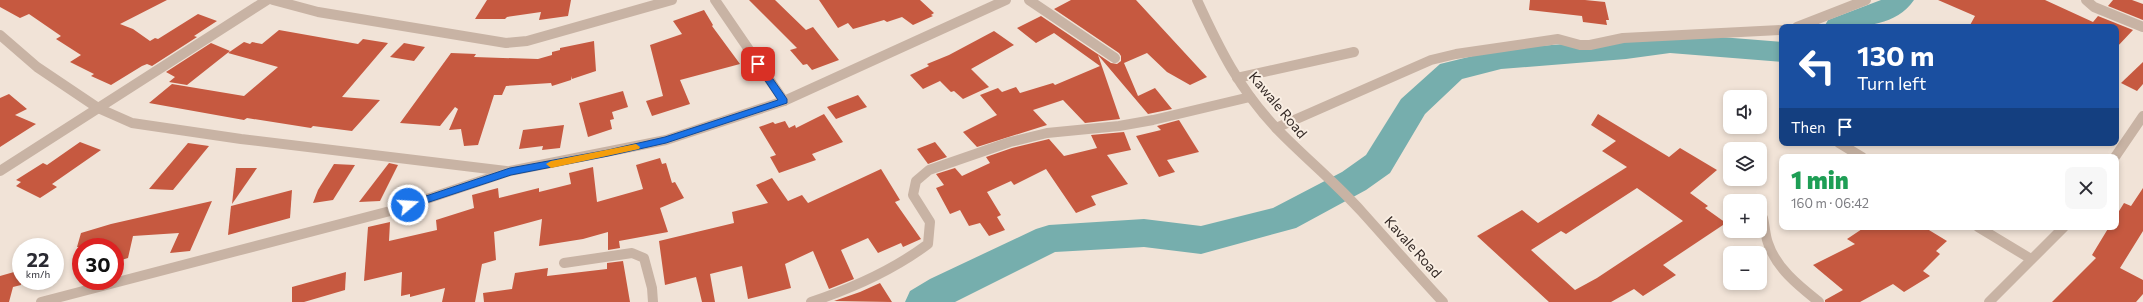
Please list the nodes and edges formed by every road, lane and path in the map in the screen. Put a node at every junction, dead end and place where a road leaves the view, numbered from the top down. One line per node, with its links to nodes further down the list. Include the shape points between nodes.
1 (267, 0): 19 (street)
2 (273, 0): 3 (street, via 318,12 506,43 527,41)
3 (672, 0)
4 (1006, 0): 18 (street)
5 (1028, 0): 15 (street)
6 (1197, 0): 16 (street, Kawale Road, via 1224,58)
7 (1866, 0): 10 (street)
8 (2086, 0): 11 (street, via 2094,7)
9 (718, 1): 18 (street)
10 (1805, 24)
11 (2143, 27)
12 (1779, 30): 21 (street, via 1623,38 1590,45 1558,39 1456,54 1431,60)
13 (0, 35): 19 (street, via 37,67)
14 (1354, 52): 16 (street)
15 (1115, 58)
16 (1238, 78): 17 (street, Kawale Road)
17 (1250, 97): 21 (street, Kawale Road); 35 (street, via 1153,120 1047,133 1010,142 929,170 916,181 913,195 930,222 928,244 906,262 876,278)
18 (784, 101): 26 (street, via 666,140)
19 (98, 108): 25 (street); 26 (street, via 132,123 156,128)
20 (2143, 116): 24 (street)
21 (1276, 128): 27 (street, Kawale Road)
22 (1844, 146): 23 (street)
23 (1857, 154)
24 (2117, 154)
25 (0, 171)
26 (510, 171): 33 (street, via 394,210)
27 (1361, 211): 36 (street, Kavale Road)
28 (1983, 230): 31 (street)
29 (2061, 230): 31 (street)
30 (1767, 238): 37 (street, via 1779,263 1799,286)
31 (2030, 259): 38 (street)
32 (564, 263): 34 (street, via 632,253 644,258)
33 (41, 302)
34 (653, 302)
35 (811, 302)
36 (1443, 302)
37 (1819, 302)
38 (1989, 302)

